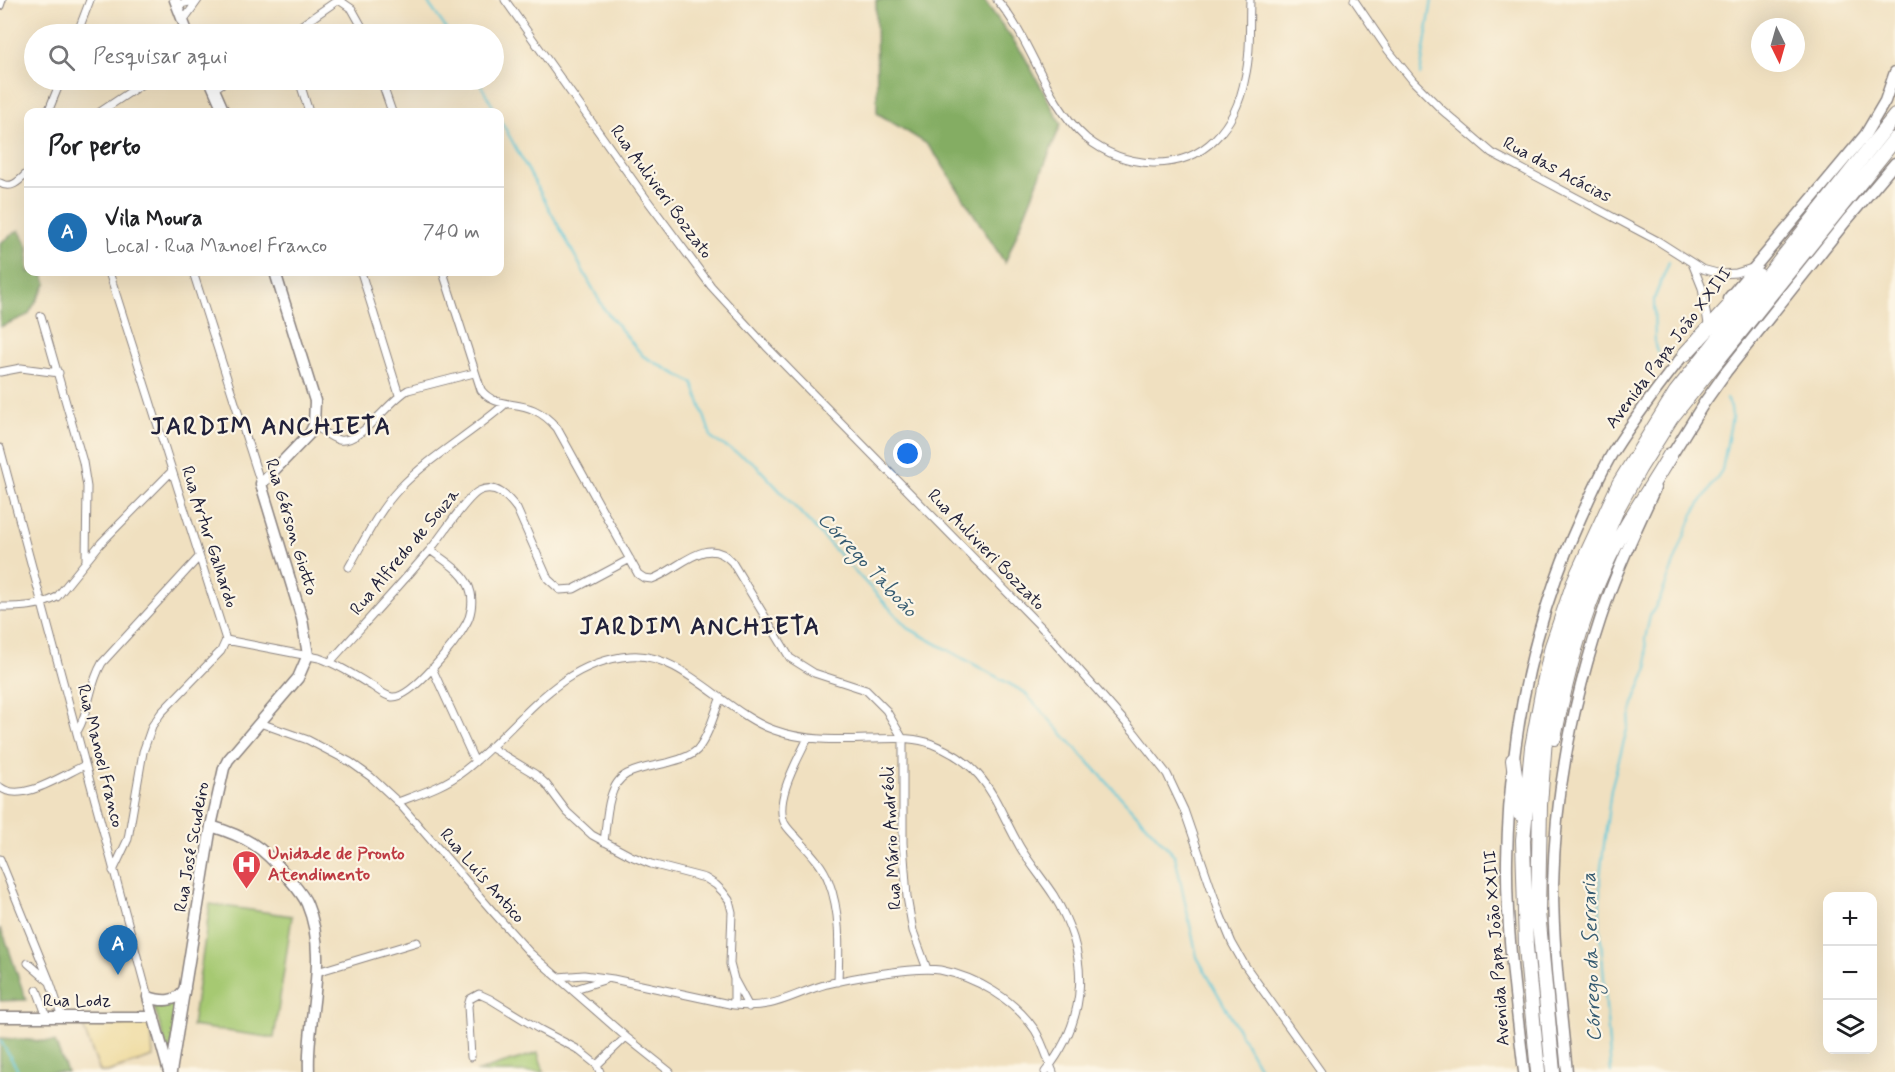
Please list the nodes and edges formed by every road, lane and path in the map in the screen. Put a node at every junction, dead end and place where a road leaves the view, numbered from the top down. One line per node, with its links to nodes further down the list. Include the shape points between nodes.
1 (2, 0): 11 (street)
2 (90, 0): 14 (street)
3 (198, 0): 10 (street); 13 (street)
4 (339, 0): 12 (street); 16 (street)
5 (351, 0): 12 (street)
6 (505, 0): 110 (street, Rua Aulivieri Bozzato, via 711,286 1044,630 1167,774 1232,943)
7 (997, 0): 8 (street, via 1056,99 1086,138 1110,154 1136,162 1161,163 1185,159 1202,150 1230,120 1245,78)
8 (1250, 0)
9 (1354, 0): 35 (street, Rua das Acácias, via 1413,81 1492,153)
10 (176, 3): 13 (main road)
11 (0, 6)
12 (352, 9): 17 (street)
13 (183, 21): 15 (main road)
14 (81, 24)
15 (184, 24)
16 (304, 24)
17 (360, 24)
18 (1895, 72): 36 (main road, Avenida Papa João XXIII, via 1885,100 1864,135)
19 (56, 90): 24 (street)
20 (133, 90): 25 (street)
21 (215, 90): 26 (main road)
22 (301, 90): 27 (street)
23 (384, 90): 28 (street)
24 (50, 108)
25 (106, 108)
26 (222, 108)
27 (308, 108)
28 (391, 108)
29 (1895, 116): 34 (highway, Avenida Papa João XXIII)
30 (1895, 139): 77 (highway, via 1692,390 1658,437 1618,507 1584,586 1559,669 1545,739)
31 (1895, 163): 52 (main road, via 1726,372)
32 (24, 176): 33 (street, via 15,184)
33 (0, 183)
34 (1797, 240): 44 (highway, via 1765,267); 79 (highway, Avenida Papa João XXIII, via 1676,392 1619,484 1590,544 1552,646 1532,747)
35 (1692, 263): 36 (street, Rua das Acácias, via 1721,274); 43 (street, via 1702,288)
36 (1752, 268): 43 (main road, Avenida Papa João XXIII)
37 (110, 276): 53 (street, Rua Artur Galhardo)
38 (194, 276): 54 (street, Rua Gérson Giotto)
39 (277, 276): 50 (main road, via 313,394)
40 (362, 276): 48 (street)
41 (444, 276): 47 (street)
42 (41, 316): 46 (street)
43 (1708, 324): 44 (main road, Avenida Papa João XXIII)
44 (1684, 354): 72 (main road, Avenida Papa João XXIII, via 1613,453 1568,546 1535,643)
45 (0, 372): 46 (street, via 21,368)
46 (59, 373): 57 (street, via 87,488)
47 (474, 373): 48 (street, via 418,386); 49 (street, via 486,396)
48 (399, 395): 50 (street, via 353,438 339,440)
49 (504, 405): 58 (street, via 532,409 557,428); 59 (street, via 398,489)
50 (314, 425): 54 (main road, via 305,440)
51 (0, 448): 60 (street, Rua Manoel Franco)
52 (1670, 455): 77 (highway, via 1620,537 1585,617 1564,691); 114 (main road, via 1609,595 1580,688 1564,764 1553,885)
53 (171, 472): 56 (street, Rua Artur Galhardo); 57 (street)
54 (261, 484): 63 (main road, Rua Gérson Giotto)
55 (430, 550): 58 (street, Rua Alfredo de Souza, via 474,494 491,489 498,490 517,509 548,579 560,590 574,589); 64 (street, Rua Alfredo de Souza); 65 (street, via 466,581 472,603 466,624)
56 (199, 557): 62 (street, Rua Artur Galhardo); 68 (street, via 102,663)
57 (86, 560): 60 (street, via 57,597)
58 (630, 560): 70 (street, via 638,574 652,579 698,553 708,550 726,555 790,658 814,673 866,690 886,710)
59 (349, 567)
60 (42, 604): 61 (street); 68 (street, Rua Manoel Franco)
61 (0, 607)
62 (226, 640): 63 (street); 82 (street, via 152,726 143,752 128,839)
63 (309, 655): 64 (street); 67 (main road, Rua José Scudeiro, via 298,678)
64 (331, 661): 65 (street, via 393,697 407,694)
65 (432, 668): 73 (street)
66 (720, 699): 69 (street, via 774,730); 71 (street, via 657,658 643,655 610,659 560,682); 80 (street, via 696,751 626,774 617,782)
67 (260, 723): 76 (street, Rua Luís Antico, via 336,753); 78 (main road, Rua José Scudeiro, via 224,768)
68 (78, 730): 74 (street, Rua Manoel Franco)
69 (808, 738): 70 (street); 91 (street, via 787,783 782,812 785,825 822,867 829,881 837,912)
70 (903, 739): 85 (street, Rua Mário Andréoli, via 907,897 913,931); 105 (street, via 929,742 975,769 994,796 1025,856 1062,910 1078,956 1079,994 1075,1019)
71 (490, 747): 73 (street); 80 (street, via 535,774 577,823)
72 (1513, 760): 79 (highway); 111 (main road, Avenida Papa João XXIII, via 1507,871)
73 (475, 762): 76 (street, via 450,781)
74 (85, 765): 75 (street, via 22,793); 82 (street, Rua Manoel Franco)
75 (0, 787)
76 (398, 802): 87 (street, Rua Luís Antico, via 513,935)
77 (1540, 805): 113 (highway, via 1538,912)
78 (211, 826): 86 (main road, via 257,845 307,903 315,928); 92 (main road, Rua José Scudeiro)
79 (1523, 840): 112 (highway, Avenida Papa João XXIII, via 1526,947)
80 (604, 843): 89 (street, via 651,864 705,878 723,892 732,912 730,964)
81 (0, 859): 90 (street)
82 (113, 871): 95 (street, Rua Manoel Franco)
83 (417, 942): 86 (street)
84 (28, 963): 90 (street)
85 (927, 969): 91 (street); 105 (street, via 941,970 992,990 1016,1007 1036,1032)
86 (317, 972): 107 (main road)
87 (558, 978): 88 (street, via 584,975); 94 (street, Rua Luís Antico)
88 (606, 979): 94 (street); 96 (street)
89 (734, 979): 96 (street); 97 (street)
90 (50, 982): 100 (street)
91 (838, 982): 97 (street, via 774,1004)
92 (187, 985): 95 (main road, via 170,1000); 106 (main road, Rua José Scudeiro)
93 (37, 990): 99 (street)
94 (572, 990): 102 (street, Rua Luís Antico)
95 (148, 997): 101 (main road, Rua Manoel Franco)
96 (734, 1005): 97 (street)
97 (749, 1007)
98 (0, 1017): 99 (main road, Rua Lodz)
99 (47, 1017): 100 (main road, Rua Lodz)
100 (62, 1017): 101 (main road, Rua Lodz)
101 (154, 1017): 106 (main road, Rua Manoel Franco)
102 (626, 1036): 104 (street); 108 (street, Rua Luís Antico)
103 (471, 1057): 104 (street, via 468,1006 470,999 479,994 570,1044)
104 (599, 1069)
105 (1051, 1069): 109 (street)
106 (170, 1072)
107 (309, 1072)
108 (670, 1072)
109 (1045, 1072)
110 (1321, 1072)
111 (1524, 1072)
112 (1538, 1072)
113 (1553, 1072)
114 (1567, 1072)

